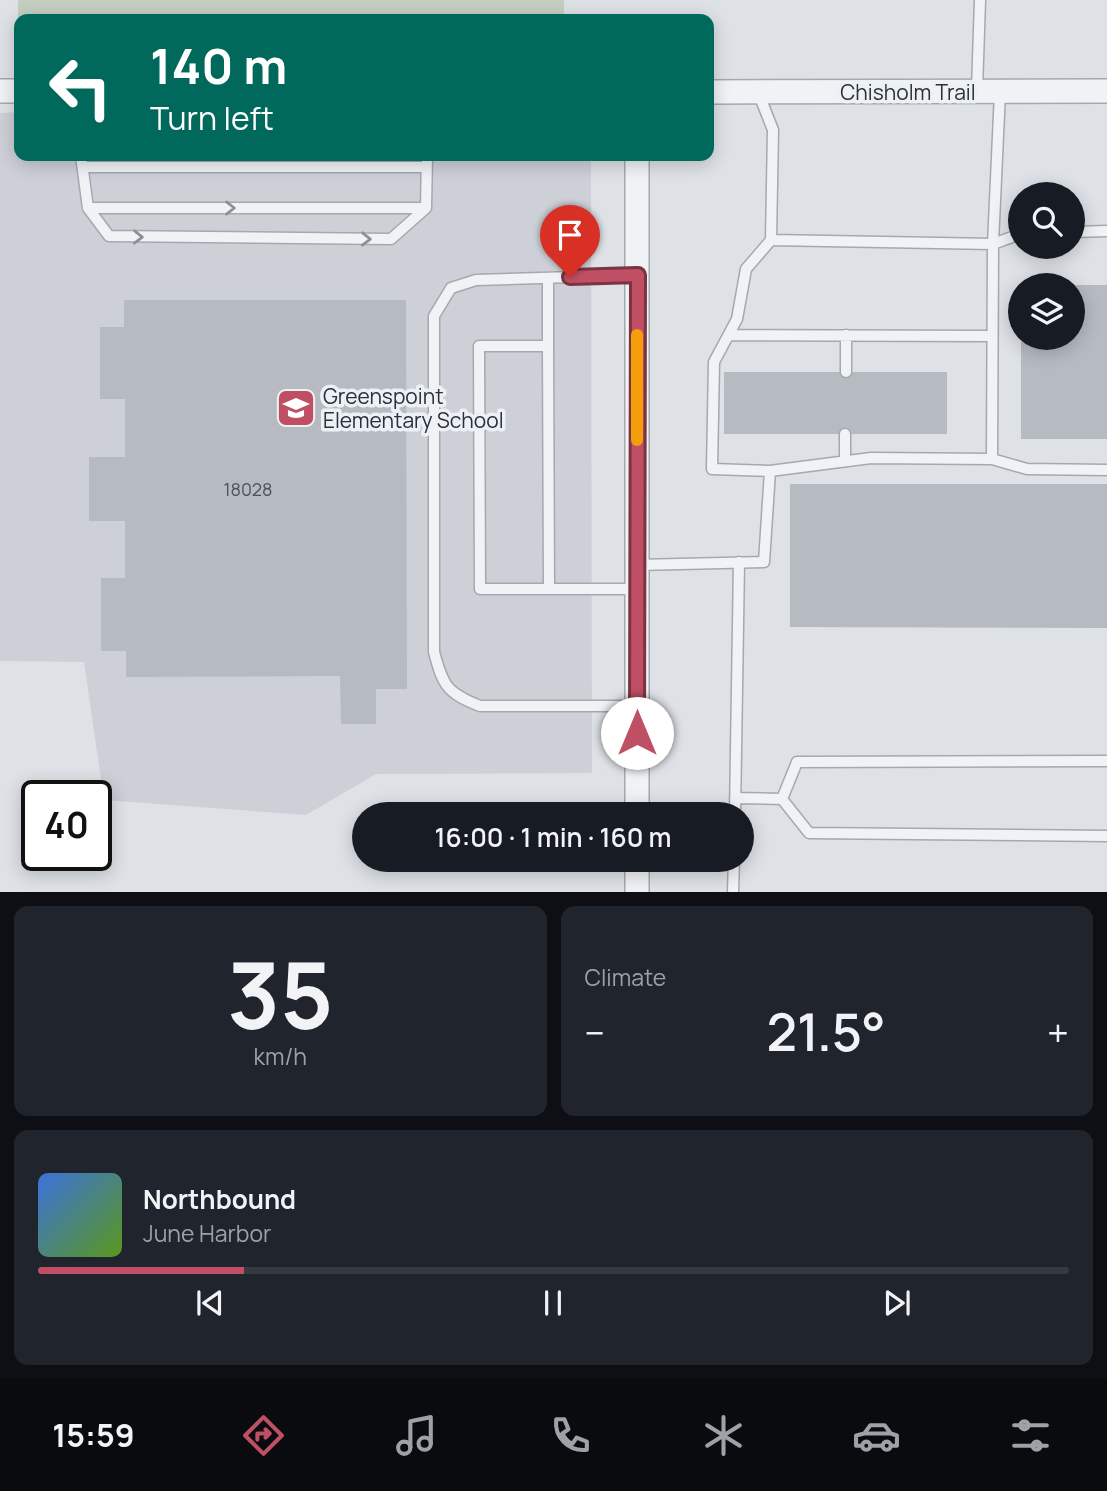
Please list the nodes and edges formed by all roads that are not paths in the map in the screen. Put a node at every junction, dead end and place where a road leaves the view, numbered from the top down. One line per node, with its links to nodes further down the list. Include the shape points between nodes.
1 (980, 0): 2 (lane)
2 (988, 91): 3 (street, Chisholm Trail); 5 (street, Chisholm Trail); 15 (lane)
3 (1107, 91)
4 (714, 92): 5 (street, Chisholm Trail)
5 (758, 92): 14 (lane, via 773,130)
6 (82, 161): 7 (lane); 9 (lane)
7 (427, 161): 10 (lane)
8 (638, 161): 16 (street)
9 (88, 208): 10 (lane, one-way to 10); 10 (lane, one-way to 10, via 109,236 391,239)
10 (426, 208)
11 (1085, 232): 12 (lane)
12 (1107, 232)
13 (1008, 238): 15 (lane)
14 (771, 240): 15 (lane); 18 (lane, via 746,269 737,319)
15 (993, 244): 20 (lane)
16 (638, 275): 17 (lane); 29 (street)
17 (548, 278): 21 (lane); 32 (lane, via 476,280 451,288 434,316 434,652 442,682 457,697 480,706)
18 (729, 335): 19 (lane); 27 (lane, via 714,362 712,469)
19 (846, 335): 20 (lane); 22 (lane)
20 (991, 336): 24 (lane)
21 (548, 346): 30 (lane); 30 (lane, via 479,346 480,589)
22 (846, 372)
23 (845, 434): 25 (lane)
24 (992, 459): 25 (lane); 26 (lane, via 1027,469)
25 (845, 461): 27 (lane)
26 (1107, 470)
27 (770, 471): 28 (lane, via 764,562)
28 (739, 562): 29 (lane); 34 (lane)
29 (637, 565): 31 (street)
30 (549, 589): 31 (lane)
31 (637, 589): 32 (street)
32 (637, 706): 36 (street)
33 (1107, 761): 35 (lane, via 797,762)
34 (735, 798): 35 (lane); 37 (lane)
35 (782, 799): 38 (lane, via 809,833)
36 (637, 802)
37 (735, 802)
38 (1107, 836)
39 (637, 872): 41 (street)
40 (734, 872): 42 (lane)
41 (637, 892)
42 (733, 892)

